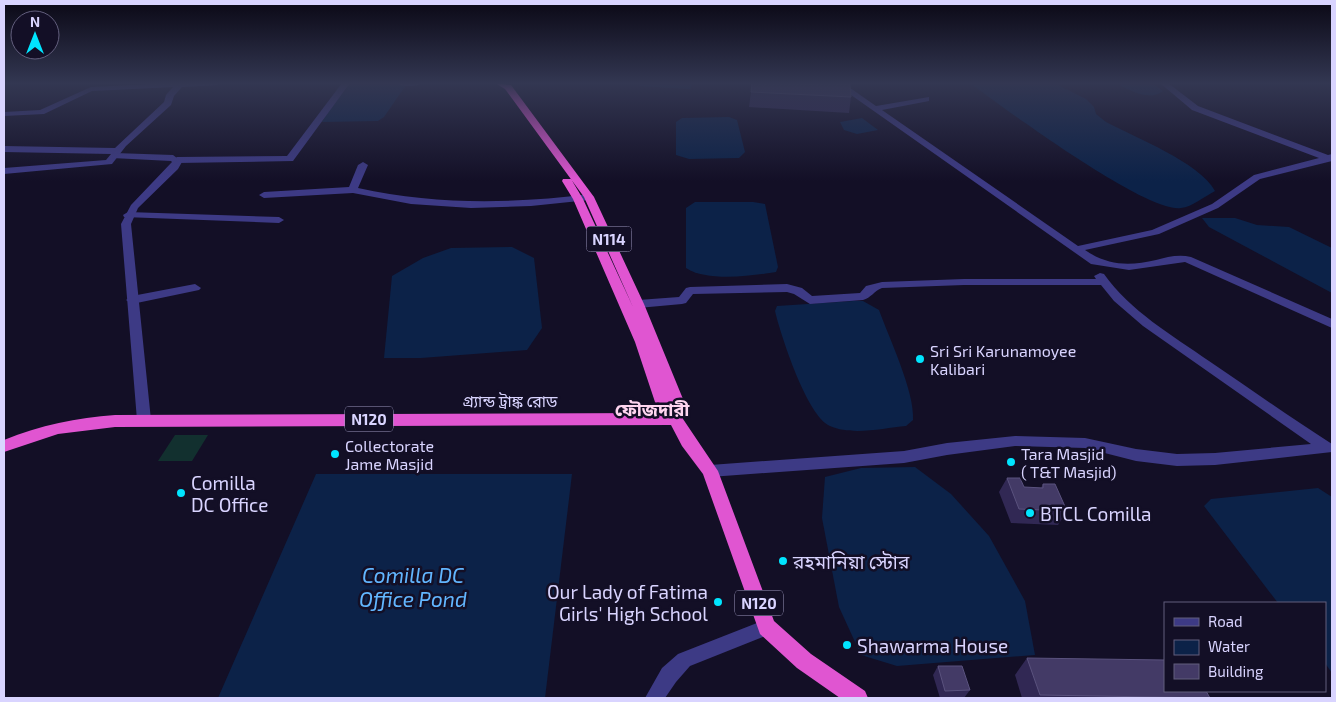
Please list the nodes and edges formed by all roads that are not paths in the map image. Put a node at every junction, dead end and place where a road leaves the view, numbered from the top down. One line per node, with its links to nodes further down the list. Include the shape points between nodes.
1 (155, 116): 7 (street)
2 (322, 116): 9 (street, via 290,159)
3 (525, 116): 14 (highway, N114)
4 (884, 116): 17 (street)
5 (1216, 116): 8 (street)
6 (4, 149): 7 (street)
7 (112, 156): 9 (street); 11 (street)
8 (1331, 159): 17 (street, via 1257,177 1215,206 1155,232)
9 (177, 160): 15 (street, via 175,167)
10 (363, 165): 12 (street)
11 (4, 171)
12 (353, 190): 13 (street); 14 (street, via 380,198 425,202 526,205)
13 (264, 195)
14 (584, 198): 22 (highway, N114); 24 (highway, N114, via 642,342 662,402)
15 (128, 215): 16 (street); 21 (street)
16 (279, 220)
17 (1077, 249): 18 (street)
18 (1095, 262): 19 (street); 23 (street, via 1133,267 1187,259)
19 (1103, 282): 22 (street, via 882,285 870,288 862,296 810,300 787,288 690,291 682,300); 27 (street, via 1157,330)
20 (195, 288): 21 (street)
21 (132, 300): 25 (street)
22 (638, 304): 24 (highway, N114, via 676,399)
23 (1332, 324)
24 (676, 419): 25 (highway, গ্র্যান্ড ট্রাঙ্ক রোড / N120); 28 (highway, N120, via 688,442)
25 (144, 420): 26 (highway, গ্র্যান্ড ট্রাঙ্ক রোড / N120, via 70,424)
26 (4, 446)
27 (1329, 449): 28 (street, via 1177,460 1136,455 1085,443 1015,441 904,458)
28 (710, 471): 29 (highway, N120)
29 (767, 627): 30 (street, via 684,660); 31 (highway, N120, via 804,661)
30 (654, 698)
31 (858, 698)

